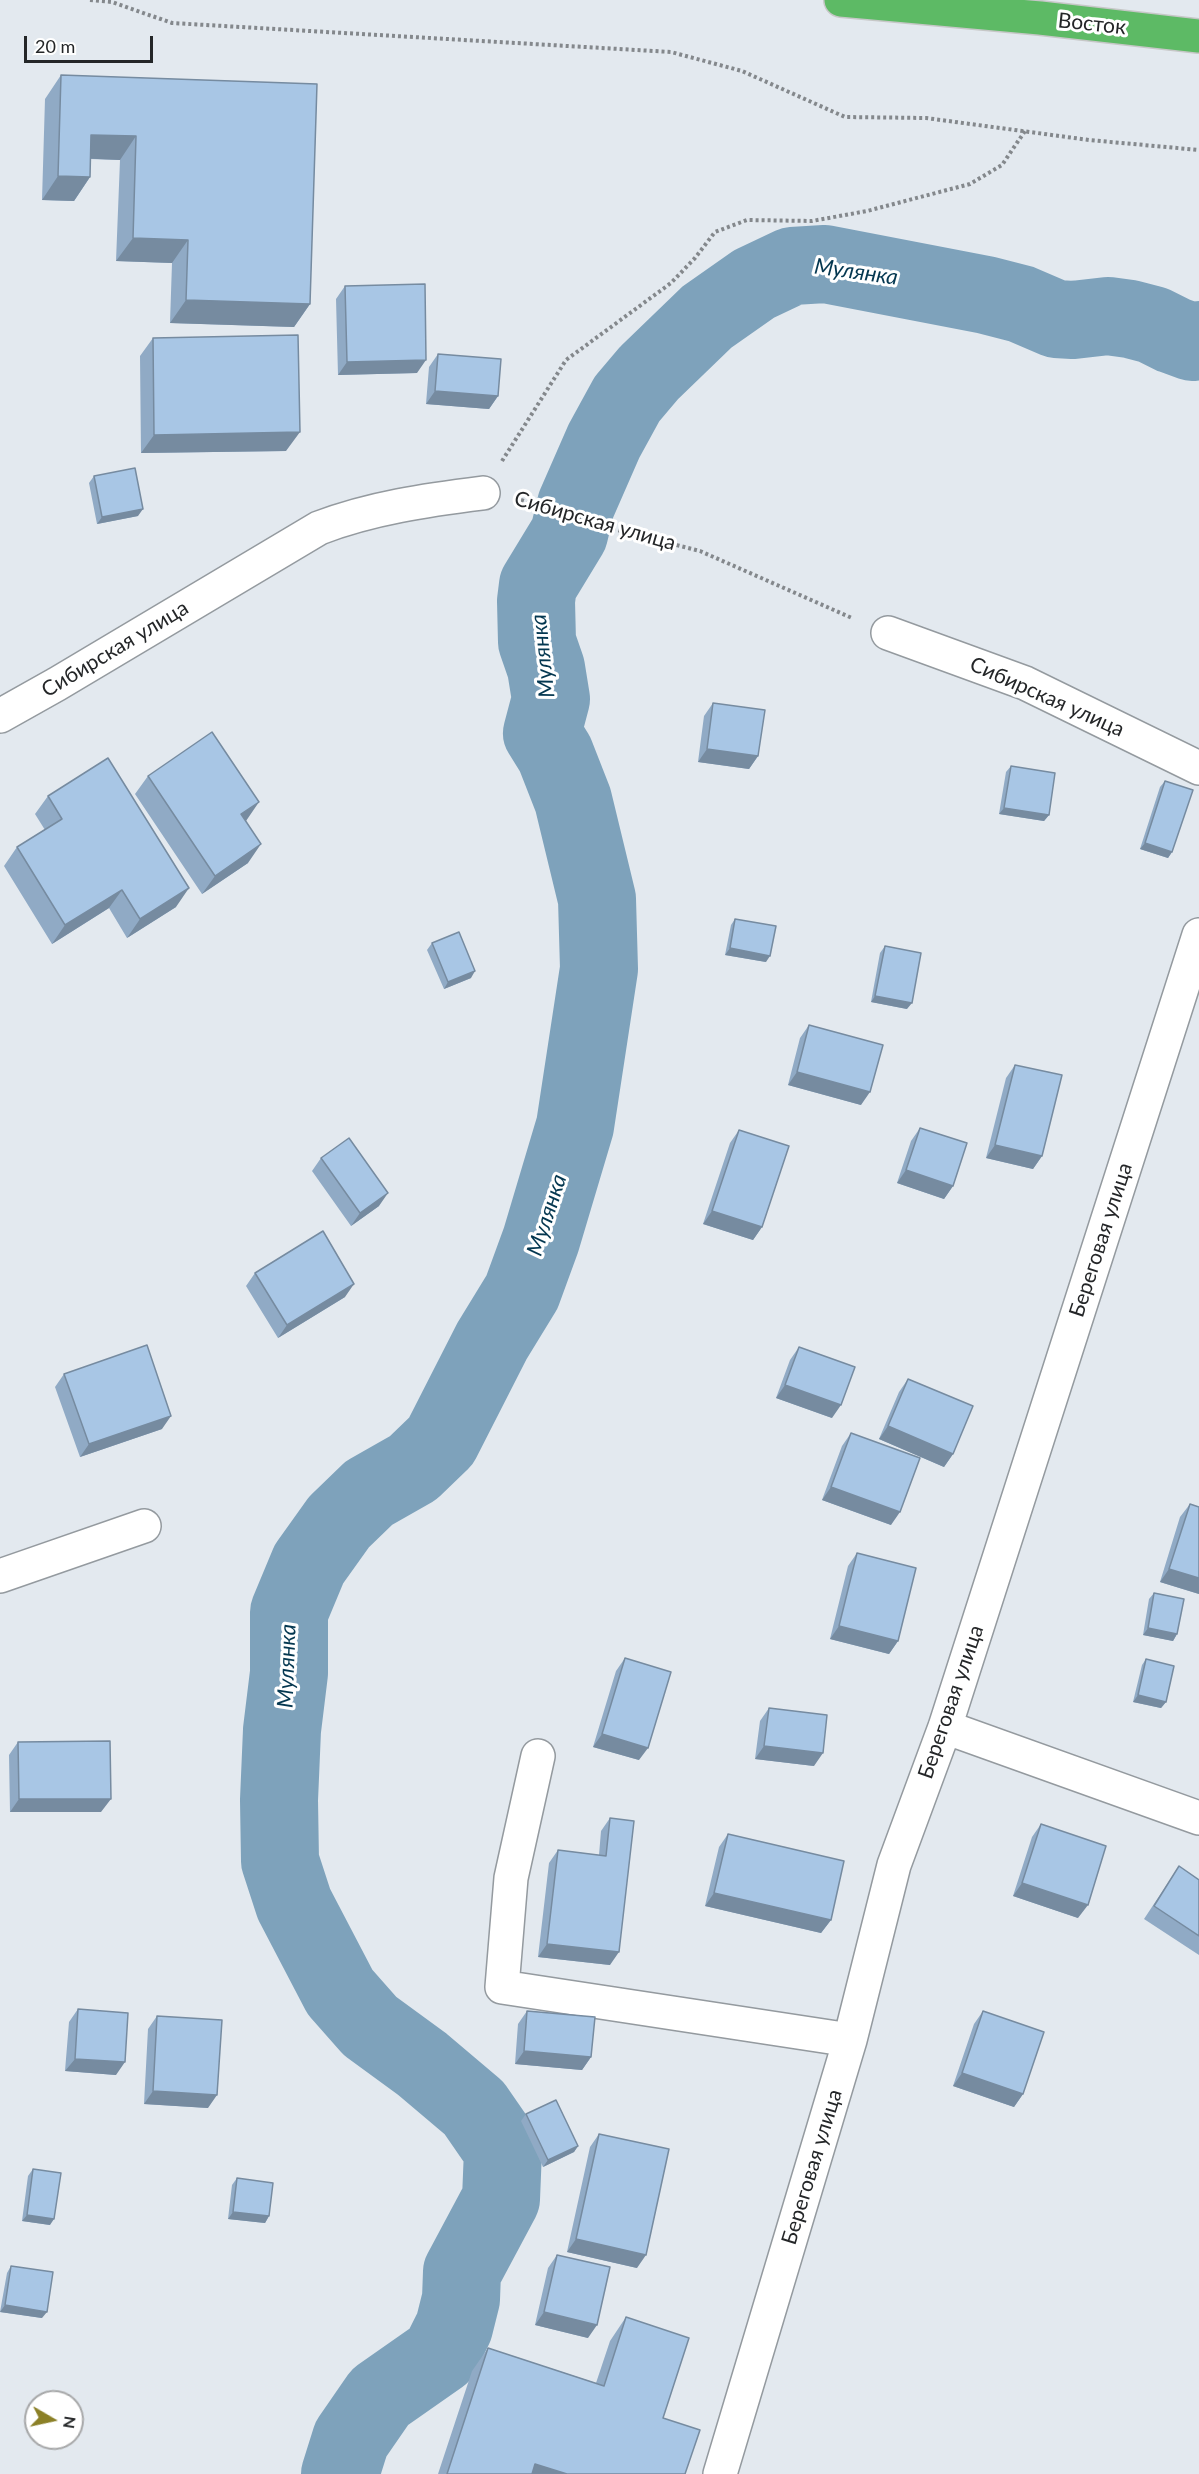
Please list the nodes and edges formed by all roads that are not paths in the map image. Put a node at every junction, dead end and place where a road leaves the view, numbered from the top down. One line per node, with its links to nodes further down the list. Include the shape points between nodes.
1 (841, 0): 2 (highway, Восток)
2 (1199, 36)
3 (489, 493): 5 (street, Сибирская улица, via 392,508 319,528)
4 (888, 633): 6 (street, Сибирская улица, via 1024,682)
5 (0, 716)
6 (1199, 768)
7 (1199, 935): 10 (street, Береговая улица)
8 (144, 1526): 9 (street)
9 (0, 1576)
10 (945, 1727): 12 (street); 13 (street, Береговая улица, via 894,1866)
11 (538, 1756): 13 (street, via 511,1878 501,1987)
12 (1199, 1818)
13 (850, 2040): 14 (street, Береговая улица)
14 (720, 2474)

